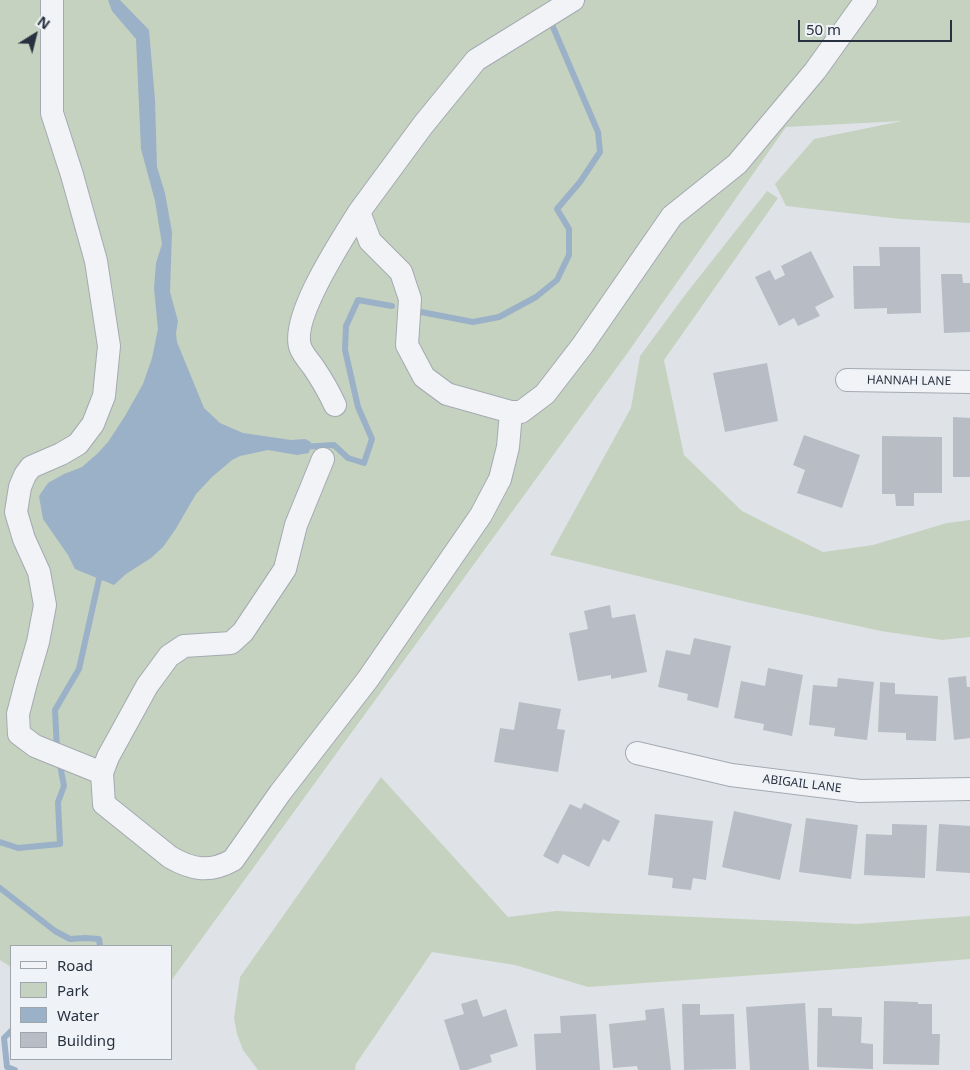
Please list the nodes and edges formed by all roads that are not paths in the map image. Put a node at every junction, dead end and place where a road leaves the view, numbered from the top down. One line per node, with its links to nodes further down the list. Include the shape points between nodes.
1 (52, 0): 10 (street, via 52,113 96,261 109,346 104,396 93,424 78,444 31,467 20,487 16,512 39,572 45,605 18,714)
2 (866, 0): 8 (street, via 815,71 737,164 672,216 582,346 544,394 520,412)
3 (569, 2): 4 (street, via 476,60)
4 (358, 212): 7 (street, via 309,300 300,328 300,347); 8 (street, via 370,241 401,272 410,299 407,345 424,377 447,394)
5 (848, 380): 6 (street, HANNAH LANE)
6 (970, 382)
7 (335, 405)
8 (511, 412): 12 (street, via 508,447 500,479 482,515 368,679 233,860 203,869 181,864 170,857 104,804)
9 (323, 459): 12 (street, via 296,524 285,569 243,632 231,643 184,646 169,656 147,686 108,757)
10 (18, 738): 12 (street)
11 (638, 753): 13 (street, ABIGAIL LANE, via 731,775 860,791)
12 (95, 770)
13 (970, 789)

